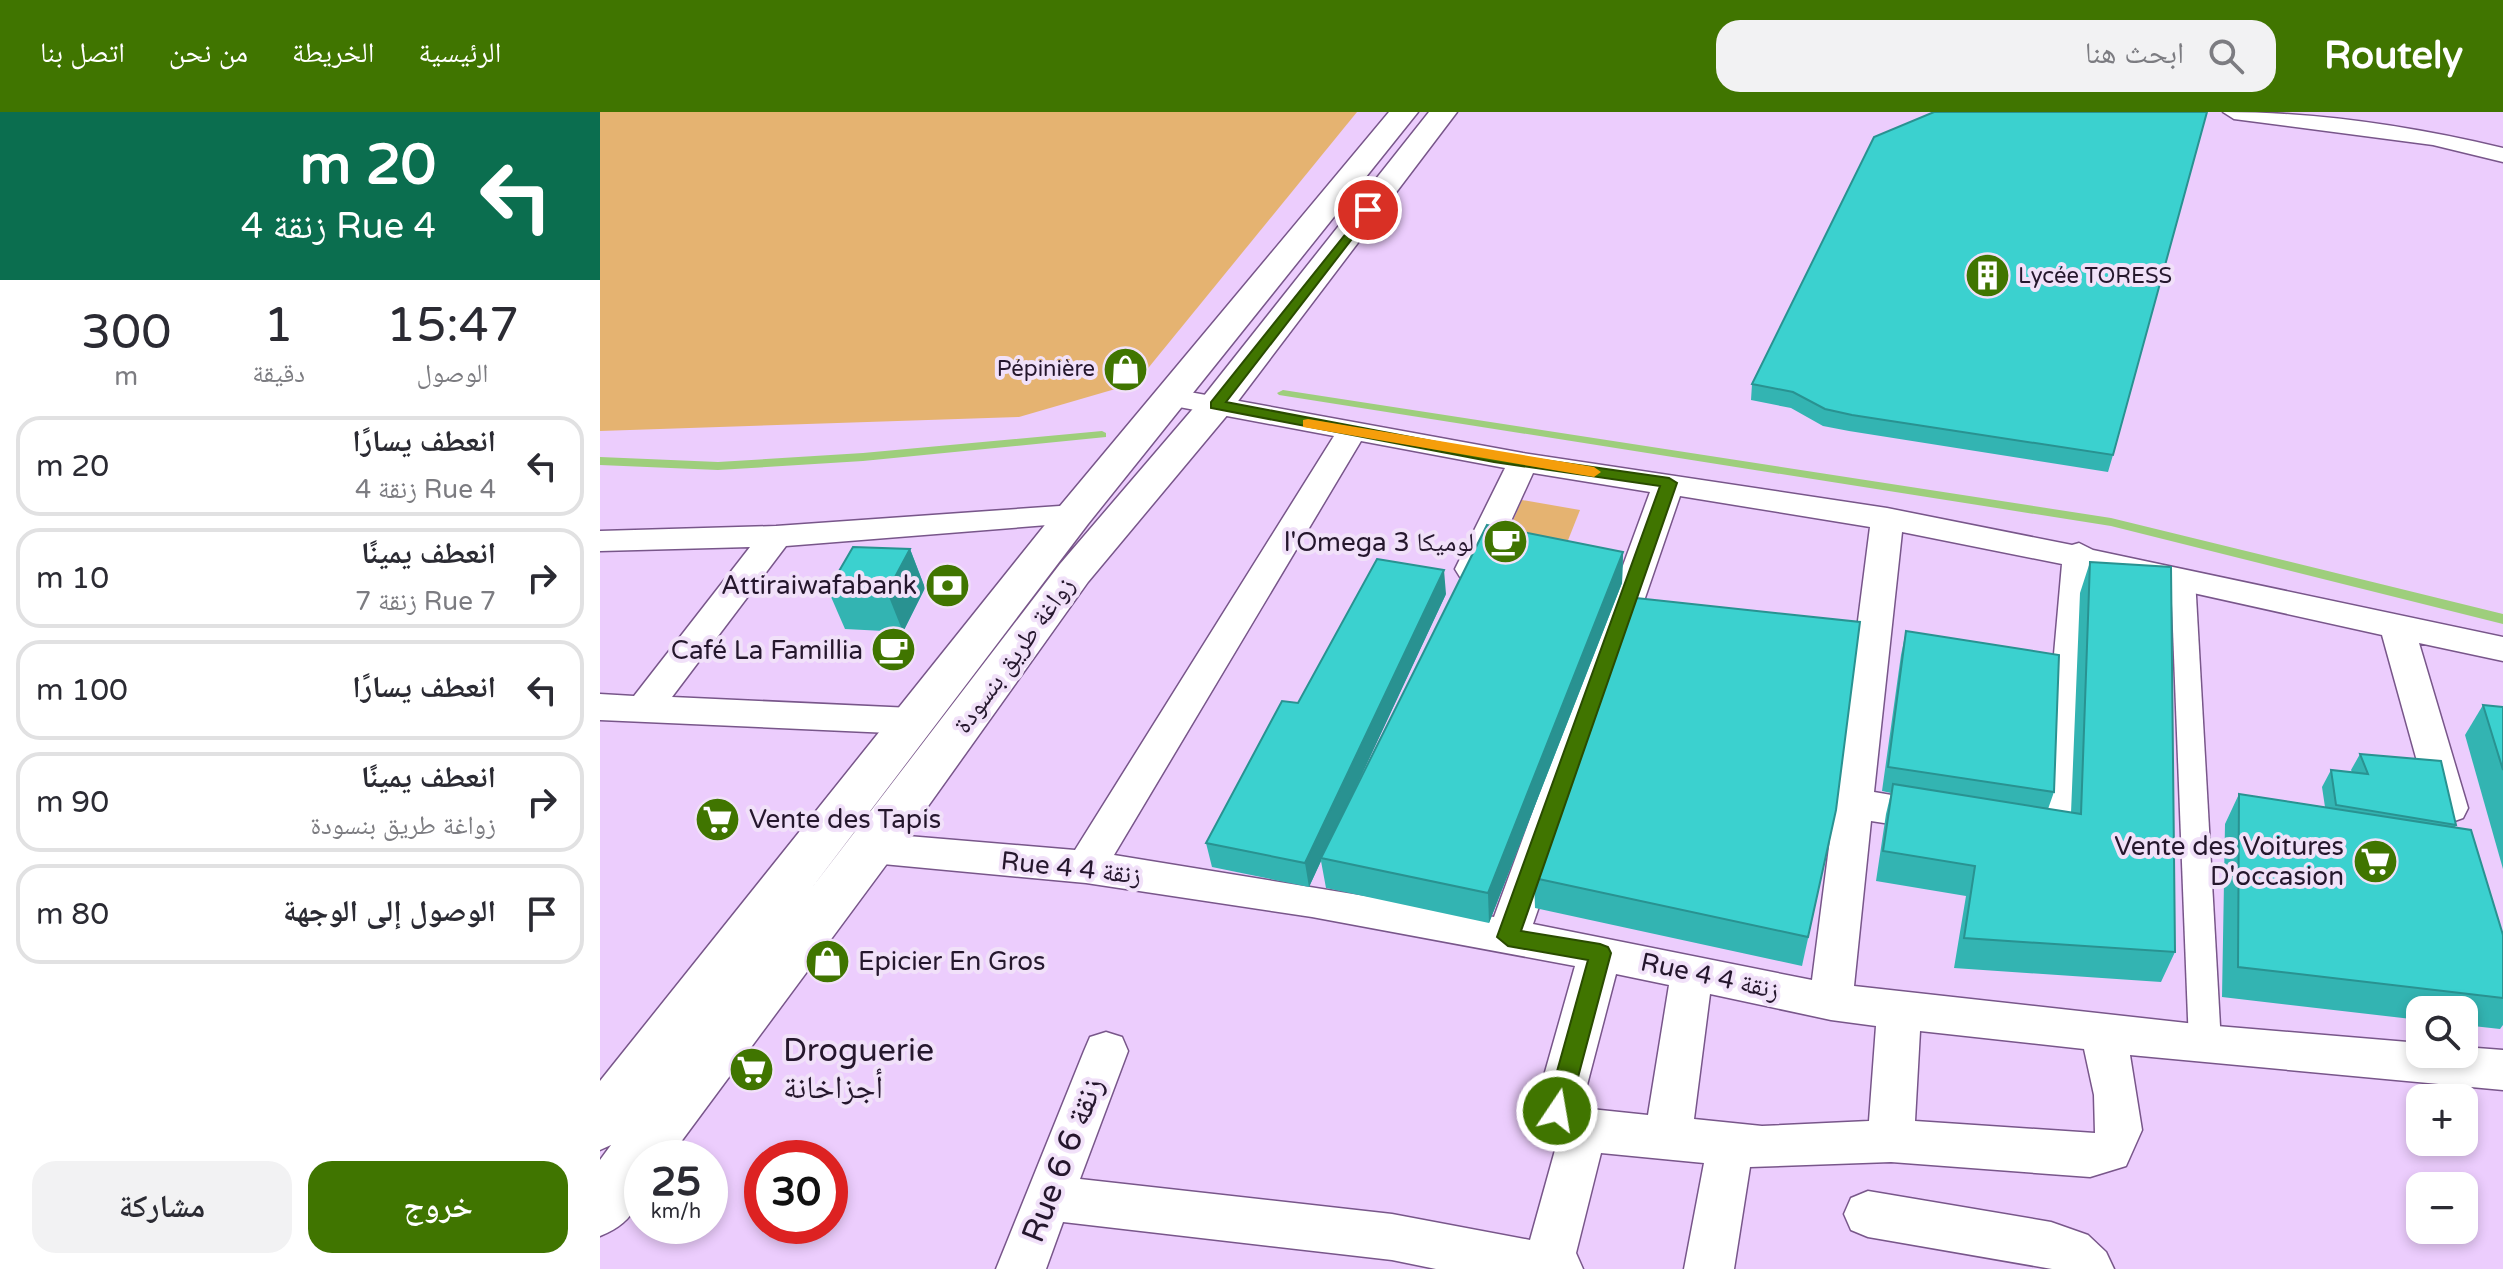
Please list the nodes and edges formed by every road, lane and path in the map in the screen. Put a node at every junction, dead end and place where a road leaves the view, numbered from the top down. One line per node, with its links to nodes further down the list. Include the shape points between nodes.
1 (1404, 112): 5 (main road, زواغة طريق بنسودة)
2 (1443, 112): 6 (main road, زواغة طريق بنسودة)
3 (2234, 112): 4 (street, via 2433,138)
4 (2503, 155)
5 (1173, 398): 6 (street); 10 (main road, زواغة طريق بنسودة)
6 (1216, 405): 7 (street); 23 (main road, زواغة طريق بنسودة, via 1074,573)
7 (1352, 432): 8 (street); 25 (street)
8 (1523, 462): 9 (street); 16 (street)
9 (1669, 483): 11 (street); 26 (street)
10 (1074, 515): 12 (street); 21 (main road, زواغة طريق بنسودة)
11 (1887, 518): 14 (street); 22 (street)
12 (776, 536): 13 (street); 20 (street)
13 (600, 541)
14 (2079, 554): 15 (street); 22 (street, via 2059,817 2053,827 2043,830)
15 (2183, 578): 17 (street); 32 (street)
16 (1455, 604)
17 (2397, 625): 18 (street); 24 (street)
18 (2503, 649)
19 (600, 707): 20 (street)
20 (643, 710): 21 (street)
21 (912, 721): 35 (main road, زواغة طريق بنسودة)
22 (1853, 804): 29 (street)
23 (872, 848): 25 (street, Rue 4 زنقة 4); 41 (main road, زواغة طريق بنسودة, via 681,1094)
24 (2461, 849)
25 (1086, 867): 26 (street, Rue 4 زنقة 4, via 1319,887)
26 (1508, 937): 27 (street, Rue 4 زنقة 4)
27 (1600, 953): 28 (street, Rue 4 زنقة 4); 36 (street, via 1557,1111 1563,1124)
28 (1692, 972): 29 (street, Rue 4 زنقة 4); 37 (street)
29 (1831, 1002): 30 (street, Rue 4 زنقة 4)
30 (1899, 1010): 31 (street, Rue 4 زنقة 4); 38 (street)
31 (2102, 1033): 32 (street, Rue 4 زنقة 4); 38 (street, via 2120,1115 2119,1139 2110,1151 2090,1155)
32 (2205, 1044): 34 (street, Rue 4 زنقة 4)
33 (1106, 1051): 40 (street, Rue 6 زنقة 6)
34 (2503, 1070)
35 (600, 1124)
36 (1584, 1130): 37 (street); 43 (street)
37 (1668, 1138): 39 (street)
38 (1891, 1141): 39 (street)
39 (1731, 1144): 45 (street)
40 (1048, 1198): 43 (street, via 1392,1237); 44 (street, Rue 6 زنقة 6)
41 (600, 1208)
42 (1868, 1214): 46 (street, via 2051,1245 2071,1252)
43 (1551, 1268)
44 (1021, 1269)
45 (1709, 1269)
46 (2089, 1269)

